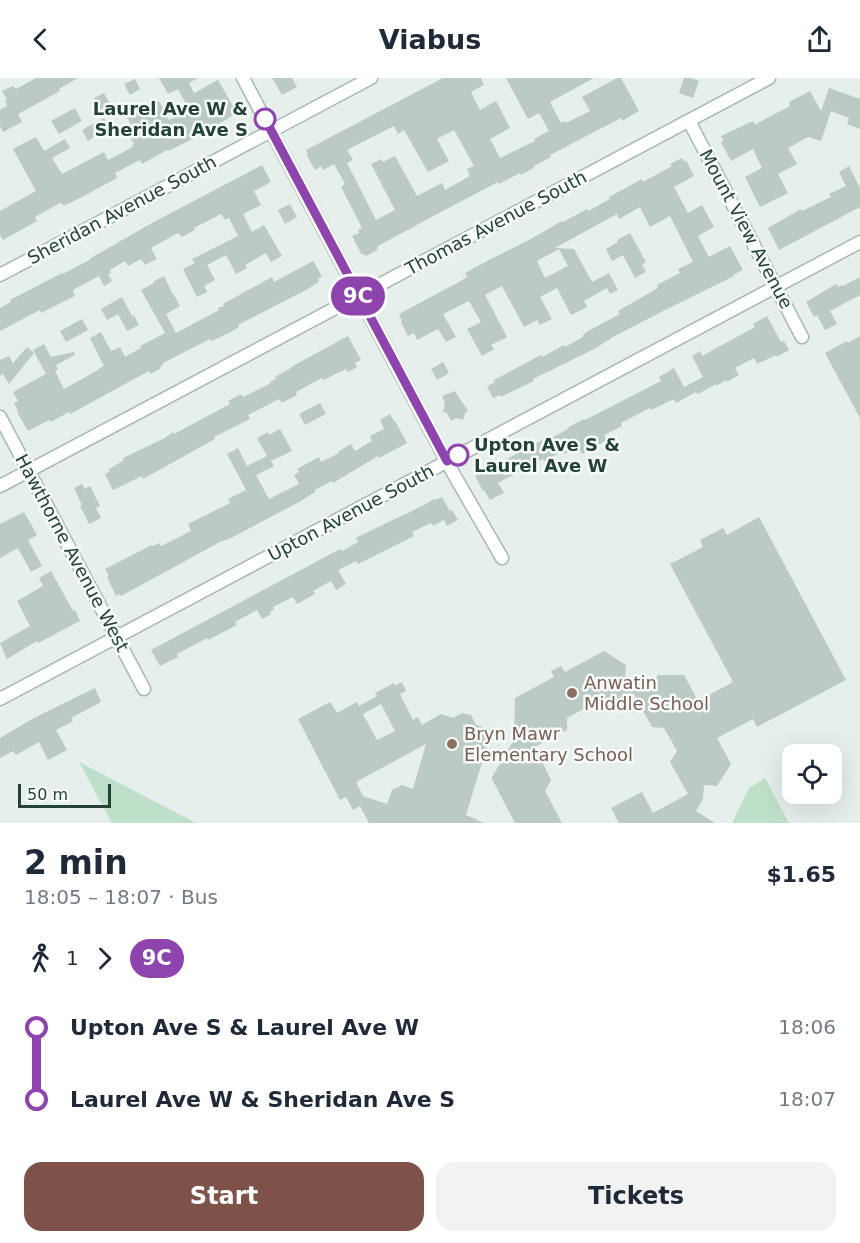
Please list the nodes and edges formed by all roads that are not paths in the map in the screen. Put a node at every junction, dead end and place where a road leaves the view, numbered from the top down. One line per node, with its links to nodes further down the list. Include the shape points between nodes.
1 (243, 78): 5 (street)
2 (371, 78): 5 (street, Sheridan Avenue South)
3 (769, 78): 4 (street, Thomas Avenue South)
4 (689, 121): 8 (street, Mount View Avenue); 9 (street, Thomas Avenue South)
5 (271, 131): 7 (street, Sheridan Avenue South); 9 (street)
6 (860, 242): 8 (street, Upton Avenue South)
7 (0, 275)
8 (776, 286): 10 (street, Mount View Avenue); 12 (street, Upton Avenue South)
9 (358, 296): 12 (street); 13 (street, Thomas Avenue South)
10 (802, 337)
11 (0, 417): 13 (street, Hawthorne Avenue West)
12 (447, 461): 15 (street); 16 (street, Upton Avenue South)
13 (29, 471): 14 (street, Thomas Avenue South); 16 (street, Hawthorne Avenue West)
14 (0, 486)
15 (502, 558)
16 (116, 637): 17 (street, Hawthorne Avenue West); 18 (street, Upton Avenue South)
17 (144, 689)
18 (0, 699)

